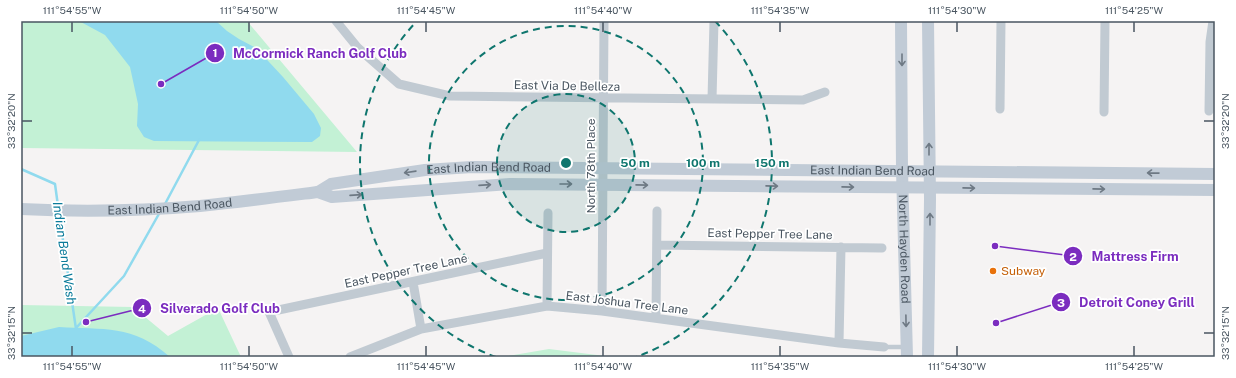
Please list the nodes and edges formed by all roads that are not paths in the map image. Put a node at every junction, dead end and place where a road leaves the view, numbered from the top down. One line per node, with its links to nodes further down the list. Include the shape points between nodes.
1 (336, 21): 10 (street, East Via De Belleza, via 358,48 399,84 450,96)
2 (604, 21): 10 (street, North 78th Place)
3 (714, 21): 11 (street)
4 (901, 21): 16 (main road, North Hayden Road, one-way to 16)
5 (928, 21): 17 (main road, North Hayden Road, one-way to 5)
6 (1001, 21): 12 (street)
7 (1105, 21): 14 (street)
8 (1213, 21): 13 (street, via 1210,42)
9 (825, 92): 11 (street, East Via De Belleza, via 803,100)
10 (603, 99): 11 (street, East Via De Belleza); 15 (street, North 78th Place)
11 (712, 99)
12 (1000, 109)
13 (1209, 111)
14 (1104, 112)
15 (603, 167): 16 (main road, East Indian Bend Road); 19 (street, North 78th Place); 23 (main road, East Indian Bend Road, one-way to 23, via 472,167 425,170 331,184)
16 (902, 170): 17 (main road, East Indian Bend Road); 20 (main road, North Hayden Road)
17 (929, 171): 18 (main road, East Indian Bend Road, one-way to 17); 21 (main road, North Hayden Road)
18 (1215, 174)
19 (603, 184): 20 (main road, East Indian Bend Road, one-way to 20); 23 (main road, East Indian Bend Road, one-way to 19, via 332,197 510,184); 33 (street, North 78th Place)
20 (903, 188): 21 (main road, East Indian Bend Road); 38 (main road, North Hayden Road, one-way to 38)
21 (930, 188): 22 (main road, East Indian Bend Road, one-way to 22); 41 (main road, North Hayden Road, one-way to 21)
22 (1215, 190)
23 (318, 192): 24 (main road, East Indian Bend Road, via 180,207 99,211)
24 (21, 209)
25 (657, 211): 27 (street)
26 (548, 214): 30 (street)
27 (657, 244): 28 (street, East Pepper Tree Lane); 34 (street)
28 (841, 247): 29 (street, East Pepper Tree Lane); 36 (street)
29 (882, 248)
30 (547, 253): 31 (street, East Pepper Tree Lane); 32 (street)
31 (413, 282): 35 (street); 39 (street, East Pepper Tree Lane, via 269,312)
32 (547, 306): 33 (street, East Joshua Tree Lane); 35 (street, East Joshua Tree Lane)
33 (602, 311): 34 (street, East Joshua Tree Lane)
34 (656, 318): 36 (street, East Joshua Tree Lane)
35 (422, 329): 40 (street, East Joshua Tree Lane)
36 (839, 343): 37 (street, East Joshua Tree Lane)
37 (884, 348): 38 (lane, East Joshua Tree Lane)
38 (907, 352)
39 (289, 357)
40 (350, 357)
41 (928, 357)

